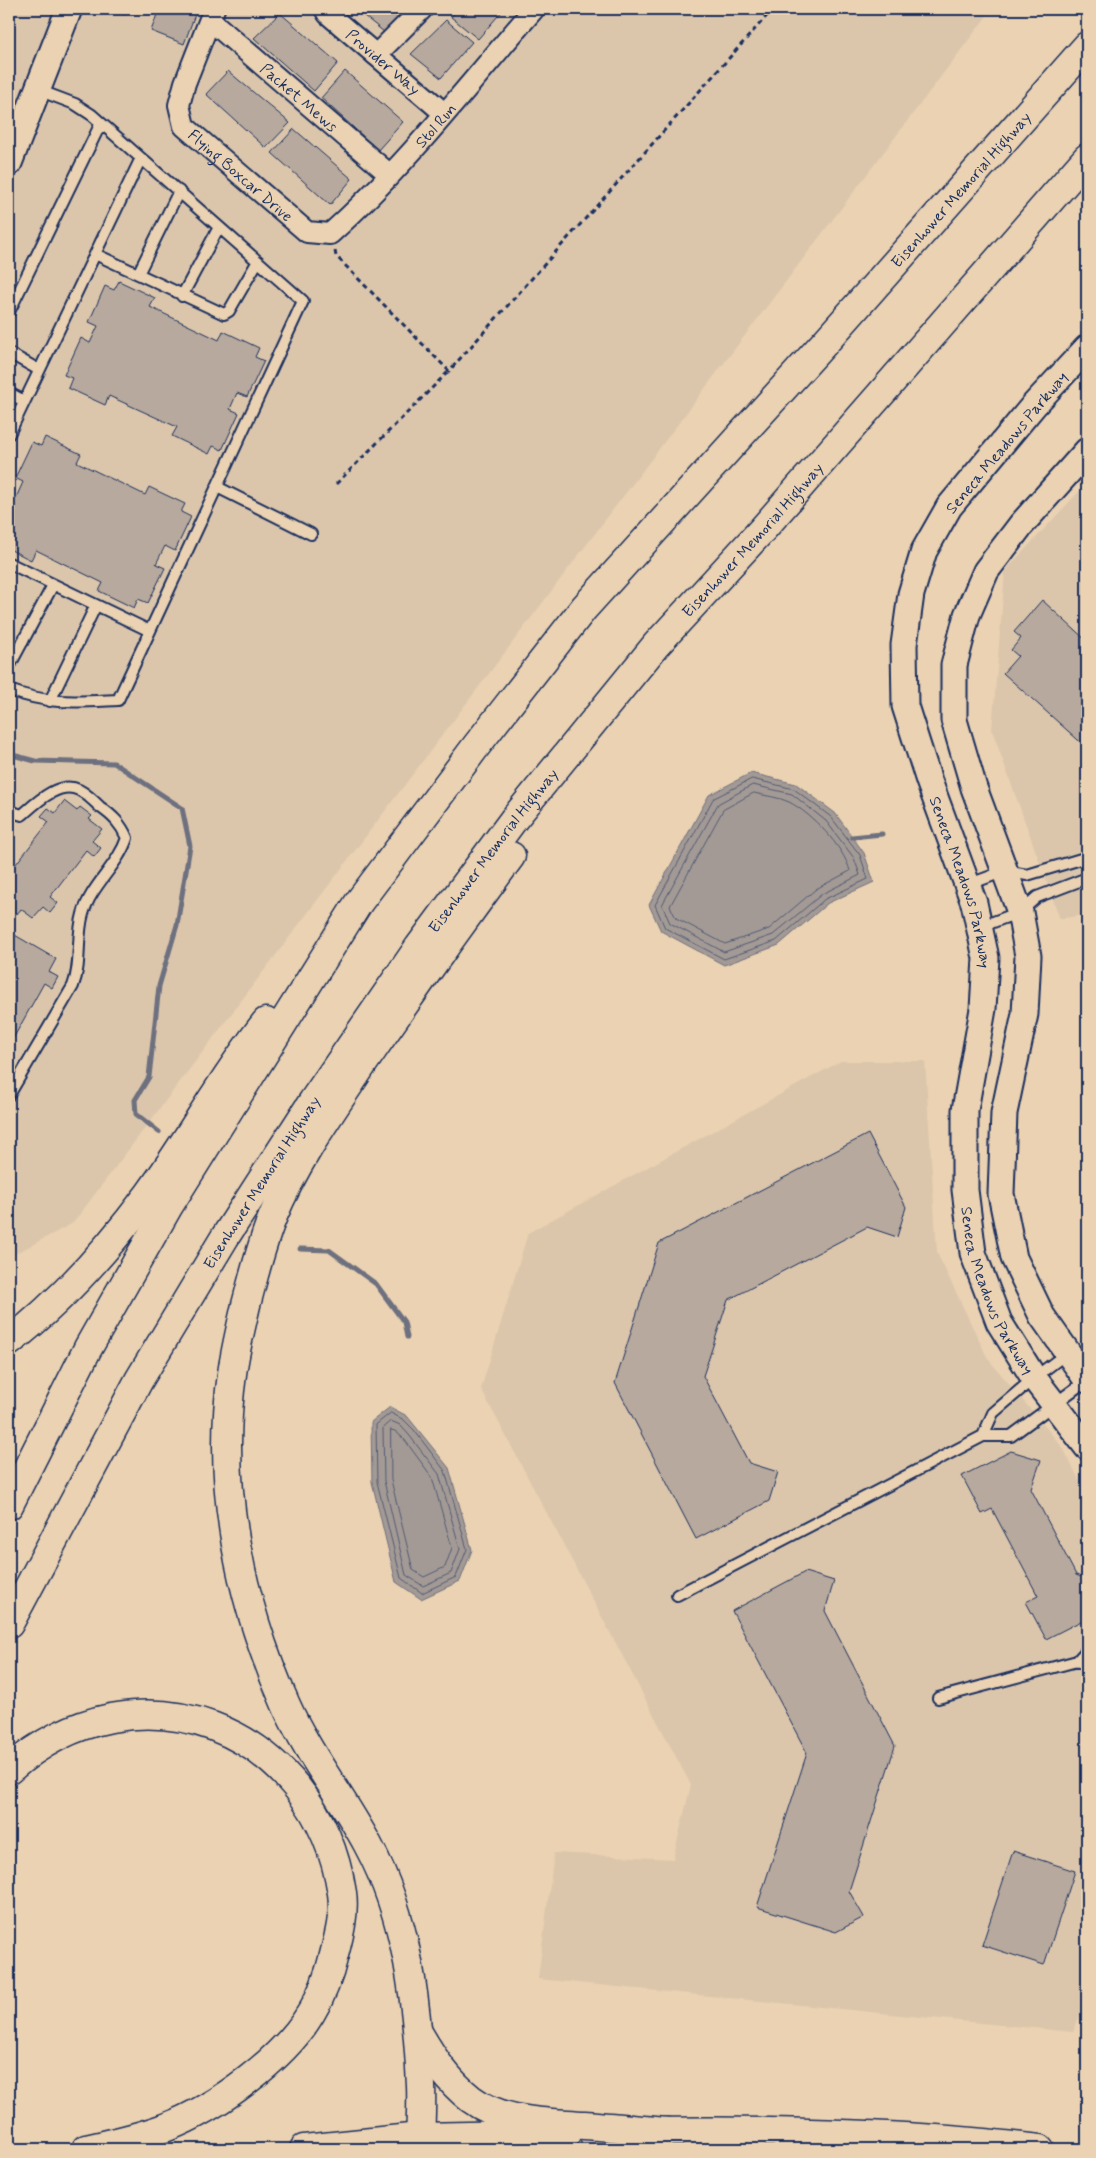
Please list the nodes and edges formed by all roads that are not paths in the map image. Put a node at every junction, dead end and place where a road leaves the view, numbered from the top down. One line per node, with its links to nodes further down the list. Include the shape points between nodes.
1 (69, 9): 8 (street)
2 (325, 9): 7 (street, Provider Way)
3 (422, 9): 7 (street)
4 (534, 9): 9 (street, Stol Run)
5 (212, 14): 14 (street, Packet Mews); 17 (street, Flying Boxcar Drive, via 179,105 184,126 307,232)
6 (1087, 46): 45 (main road, Eisenhower Memorial Highway, via 584,608)
7 (376, 55): 9 (street, Provider Way)
8 (38, 90): 10 (lane, via 74,104); 13 (street)
9 (444, 113): 14 (street, Stol Run)
10 (101, 122): 11 (lane); 22 (lane)
11 (141, 158): 15 (lane); 18 (lane)
12 (1087, 158): 36 (main road, Eisenhower Memorial Highway, via 762,530)
13 (9, 163)
14 (389, 174): 17 (street, Stol Run)
15 (179, 191): 16 (lane); 20 (lane)
16 (219, 227): 19 (lane); 21 (lane)
17 (330, 234)
18 (95, 254): 20 (lane); 25 (lane)
19 (258, 261): 21 (lane, via 229,311 224,314); 30 (lane, via 303,301)
20 (138, 274): 21 (lane)
21 (182, 296)
22 (9, 312)
23 (1087, 348): 44 (street, Seneca Meadows Parkway, via 1034,405 949,507 924,551 911,594 904,645 905,706)
24 (9, 353): 25 (lane)
25 (39, 370): 27 (lane)
26 (9, 393): 27 (lane)
27 (24, 401): 28 (lane)
28 (10, 429)
29 (1087, 451): 42 (street, Seneca Meadows Parkway, via 1021,525 986,571 966,615 954,665 954,720 974,788)
30 (217, 487): 31 (lane); 35 (lane)
31 (311, 534)
32 (10, 566): 33 (lane)
33 (53, 585): 34 (lane); 37 (lane)
34 (96, 605): 35 (lane); 39 (lane)
35 (150, 631): 39 (lane, via 118,700)
36 (656, 645): 58 (main road, Eisenhower Memorial Highway, via 508,827 419,947 308,1109 138,1380); 63 (main road, via 529,831 430,966 330,1113 299,1165 273,1215 256,1266 232,1374 228,1434 229,1496 237,1556 252,1618 267,1663 289,1712 368,1845 385,1881 398,1916 409,1962)
37 (9, 667)
38 (9, 690): 39 (lane)
39 (50, 701)
40 (9, 811): 48 (lane, via 22,815 50,793 66,788 78,789 116,818 127,838 123,851 98,883 83,914 78,973 73,986)
41 (1087, 861): 42 (lane, via 1081,859 1027,875)
42 (1005, 871): 44 (lane); 46 (street, Seneca Meadows Parkway)
43 (1087, 878): 46 (lane, via 1037,898)
44 (967, 885): 47 (street, Seneca Meadows Parkway)
45 (359, 902): 49 (main road, via 243,1051 150,1193 94,1264); 56 (main road, Eisenhower Memorial Highway, via 168,1206 88,1348)
46 (1020, 912): 47 (lane); 50 (street, Seneca Meadows Parkway, via 1028,956 1025,1014 1004,1113 1001,1194 1014,1258 1042,1316)
47 (979, 928): 51 (street, Seneca Meadows Parkway, via 986,958 983,1009 965,1110 965,1190 973,1253 1000,1322)
48 (9, 1094)
49 (9, 1342)
50 (1068, 1352): 51 (lane); 52 (street, Seneca Meadows Parkway)
51 (1034, 1378): 53 (street, Seneca Meadows Parkway); 54 (lane, via 993,1413)
52 (1087, 1380): 53 (lane)
53 (1054, 1404): 54 (lane, via 1010,1436); 55 (street, Seneca Meadows Parkway)
54 (983, 1436): 57 (lane)
55 (1087, 1447)
56 (9, 1505)
57 (677, 1595)
58 (9, 1624)
59 (1087, 1650): 60 (lane)
60 (1082, 1663): 61 (lane)
61 (938, 1698)
62 (9, 1770): 66 (main road, via 56,1737 89,1722 129,1714 169,1715 210,1725 242,1739 276,1764 301,1790 320,1819 333,1851 343,1895 341,1931 328,1980 310,2015 282,2050 210,2106 168,2127)
63 (417, 2031): 64 (main road, via 437,2064 455,2085 491,2110 532,2120); 65 (main road)
64 (668, 2132): 65 (main road); 68 (main road, via 853,2134)
65 (420, 2143): 67 (main road)
66 (86, 2149)
67 (304, 2149)
68 (1040, 2149)

